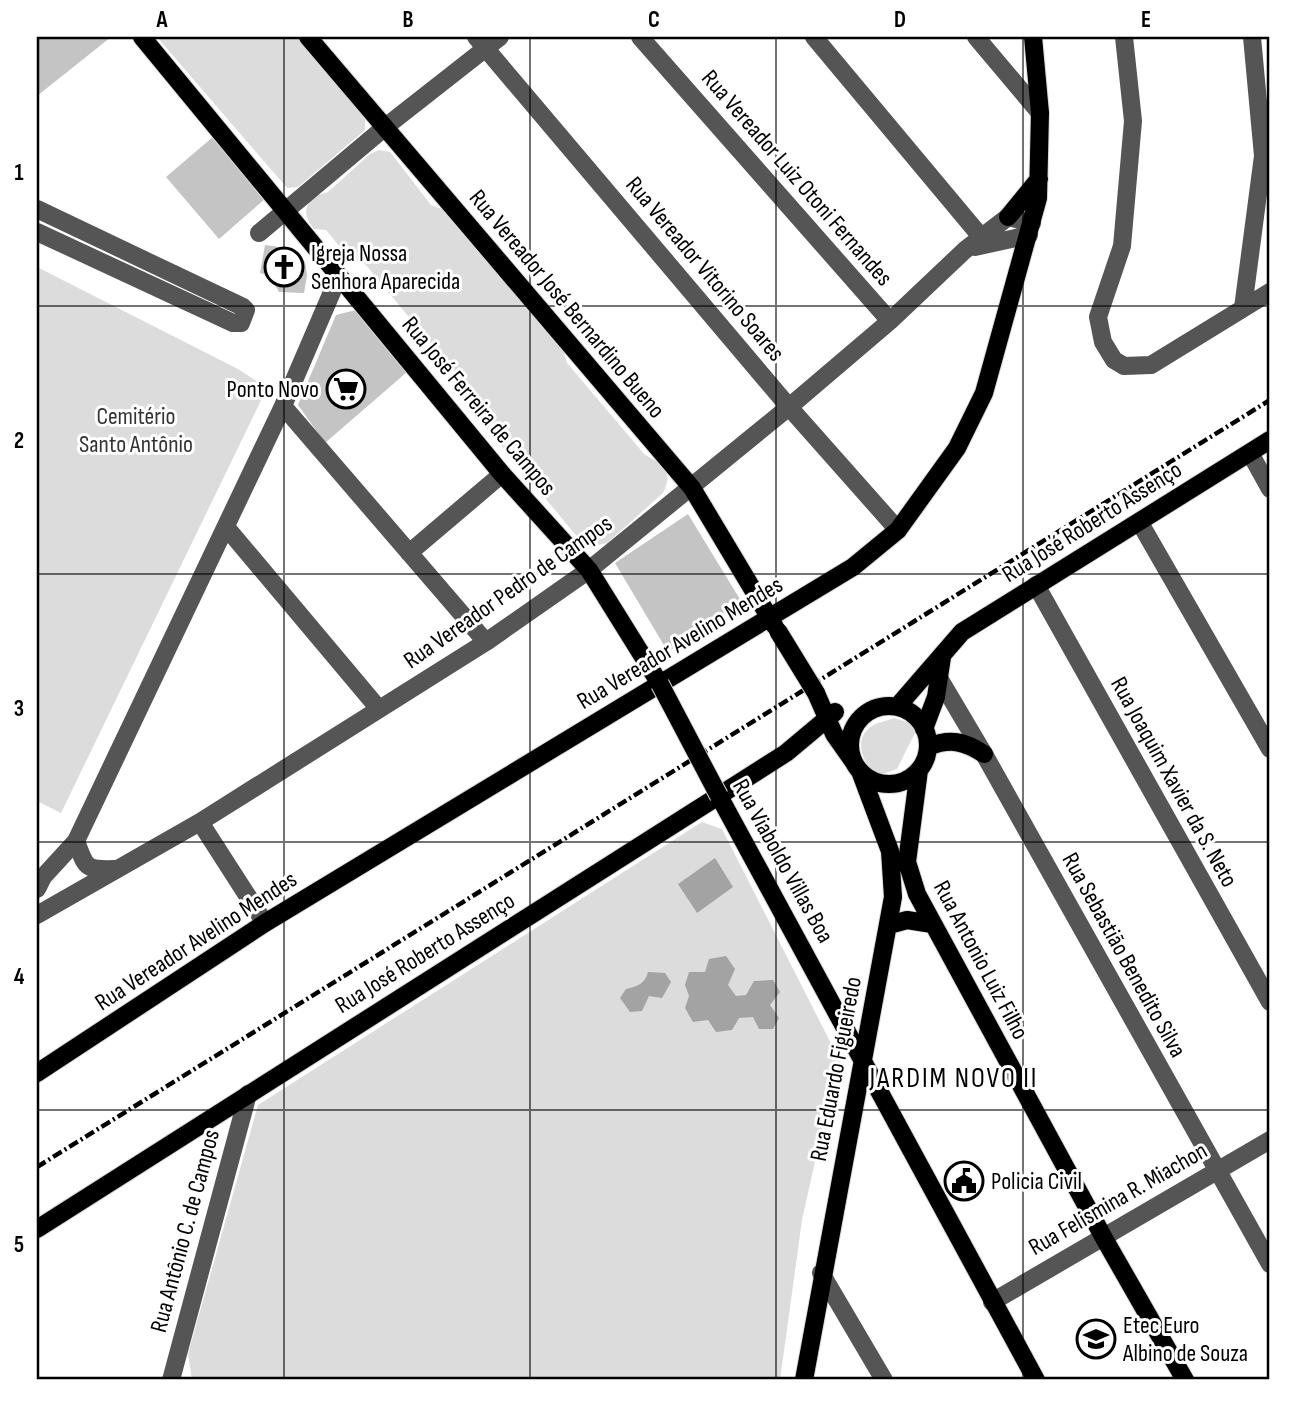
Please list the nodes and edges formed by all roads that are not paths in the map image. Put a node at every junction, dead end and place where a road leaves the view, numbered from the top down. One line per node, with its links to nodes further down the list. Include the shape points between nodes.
1 (142, 37): 15 (main road, Rua José Ferreira de Campos)
2 (308, 37): 12 (main road, Rua Vereador José Bernardino Bueno)
3 (500, 37): 10 (street)
4 (640, 37): 26 (street, Rua Vereador Luiz Otoni Fernandes)
5 (814, 37): 21 (street)
6 (976, 37): 11 (street)
7 (1033, 37): 11 (main road, Rua Vereador Avelino Mendes)
8 (1124, 37): 25 (street, via 1133,121 1122,246 1098,317 1103,342 1114,360 1137,368 1151,365)
9 (1252, 37): 25 (street, via 1263,156)
10 (481, 43): 12 (street); 28 (street, Rua Vereador Vitorino Soares)
11 (1040, 113): 13 (main road, Rua Vereador Avelino Mendes)
12 (384, 128): 15 (street); 32 (main road, Rua Vereador José Bernardino Bueno)
13 (1039, 179): 16 (main road); 18 (main road, Rua Vereador Avelino Mendes)
14 (37, 209): 17 (street)
15 (285, 209): 20 (street); 23 (main road, Rua José Ferreira de Campos)
16 (1009, 216): 18 (street); 21 (street, Rua Vereador Pedro de Campos)
17 (70, 225): 22 (street); 22 (street, via 243,307 244,316 238,325)
18 (1030, 229): 21 (street, Rua Vereador Pedro de Campos); 36 (main road, Rua Vereador Avelino Mendes, via 984,393 957,448)
19 (37, 232): 22 (street)
20 (259, 233)
21 (984, 240): 26 (street, Rua Vereador Pedro de Campos, via 965,250)
22 (62, 244)
23 (338, 278): 27 (street); 31 (main road, Rua José Ferreira de Campos)
24 (1270, 292): 25 (street)
25 (1243, 308)
26 (890, 321): 28 (street, Rua Vereador Pedro de Campos)
27 (283, 406): 35 (street); 37 (street)
28 (789, 407): 32 (street, Rua Vereador Pedro de Campos); 36 (street, Rua Vereador Vitorino Soares)
29 (1270, 440): 30 (main road, Rua José Roberto Assenço)
30 (1250, 453): 33 (street); 34 (main road, Rua José Roberto Assenço)
31 (502, 474): 37 (street); 38 (main road, Rua José Ferreira de Campos)
32 (692, 488): 38 (street, Rua Vereador Pedro de Campos); 40 (main road, Rua Vereador José Bernardino Bueno)
33 (1270, 489)
34 (1140, 523): 39 (main road, Rua José Roberto Assenço); 50 (street)
35 (226, 527): 45 (street); 56 (street)
36 (898, 530): 40 (main road, Rua Vereador Avelino Mendes)
37 (409, 553): 41 (street)
38 (589, 570): 41 (street, Rua Vereador Pedro de Campos); 43 (main road, Rua José Ferreira de Campos)
39 (1035, 585): 42 (main road, Rua José Roberto Assenço, via 962,632 943,650); 63 (street, Rua Joaquim Xavier da S. Neto)
40 (773, 624): 43 (main road, Rua Vereador Avelino Mendes); 46 (main road, Rua Vereador José Bernardino Bueno, bridge)
41 (485, 642): 45 (street, Rua Vereador Pedro de Campos)
42 (935, 675): 44 (main road); 48 (main road, Rua José Roberto Assenço, via 933,707); 51 (street, Rua Sebastião Benedito Silva)
43 (660, 684): 54 (main road, Rua Viaboldo Villas Boa, bridge); 60 (main road, Rua Vereador Avelino Mendes)
44 (897, 707): 47 (main road, via 877,708); 48 (main road, via 908,711)
45 (379, 709): 55 (street, Rua Vereador Pedro de Campos)
46 (831, 716): 47 (main road); 52 (main road, Rua Vereador José Bernardino Bueno, via 839,744); 54 (main road, Rua José Roberto Assenço, via 786,753)
47 (858, 721): 52 (main road, via 850,747)
48 (924, 729): 49 (main road)
49 (928, 747): 51 (main road, via 961,741); 53 (main road)
50 (1270, 749)
51 (984, 754): 68 (street, Rua Sebastião Benedito Silva)
52 (857, 766): 53 (main road, via 874,781 890,784 906,780); 62 (main road, Rua Eduardo Figueiredo, via 892,863)
53 (919, 769): 61 (main road, Rua Antonio Luiz Filho, via 907,862 910,879)
54 (719, 796): 64 (main road, Rua Viaboldo Villas Boa); 66 (main road, Rua José Roberto Assenço)
55 (200, 822): 57 (street, Rua Vereador Pedro de Campos); 60 (street)
56 (76, 841): 57 (street, via 85,865 92,870); 58 (street)
57 (117, 869): 59 (street, Rua Vereador Pedro de Campos)
58 (39, 880)
59 (37, 915)
60 (265, 923): 65 (main road, Rua Vereador Avelino Mendes)
61 (932, 924): 62 (main road, via 907,920); 70 (main road, Rua Antonio Luiz Filho)
62 (889, 925): 64 (main road, Rua Eduardo Figueiredo)
63 (1270, 1002)
64 (864, 1061): 72 (main road, Rua Eduardo Figueiredo); 73 (main road, Rua Viaboldo Villas Boa)
65 (37, 1073)
66 (248, 1094): 69 (main road, Rua José Roberto Assenço); 74 (street, Rua Antônio C. de Campos)
67 (1270, 1140): 68 (street, Rua Felismina R. Miachon)
68 (1217, 1170): 70 (street, Rua Felismina R. Miachon); 71 (street, Rua Sebastião Benedito Silva)
69 (37, 1229)
70 (1103, 1236): 73 (street, Rua Felismina R. Miachon); 78 (main road, Rua Antonio Luiz Filho)
71 (1270, 1264)
72 (821, 1273): 75 (main road, Rua Eduardo Figueiredo); 76 (street)
73 (992, 1302): 77 (main road, Rua Viaboldo Villas Boa)
74 (170, 1380)
75 (804, 1380)
76 (884, 1380)
77 (1035, 1380)
78 (1185, 1380)

